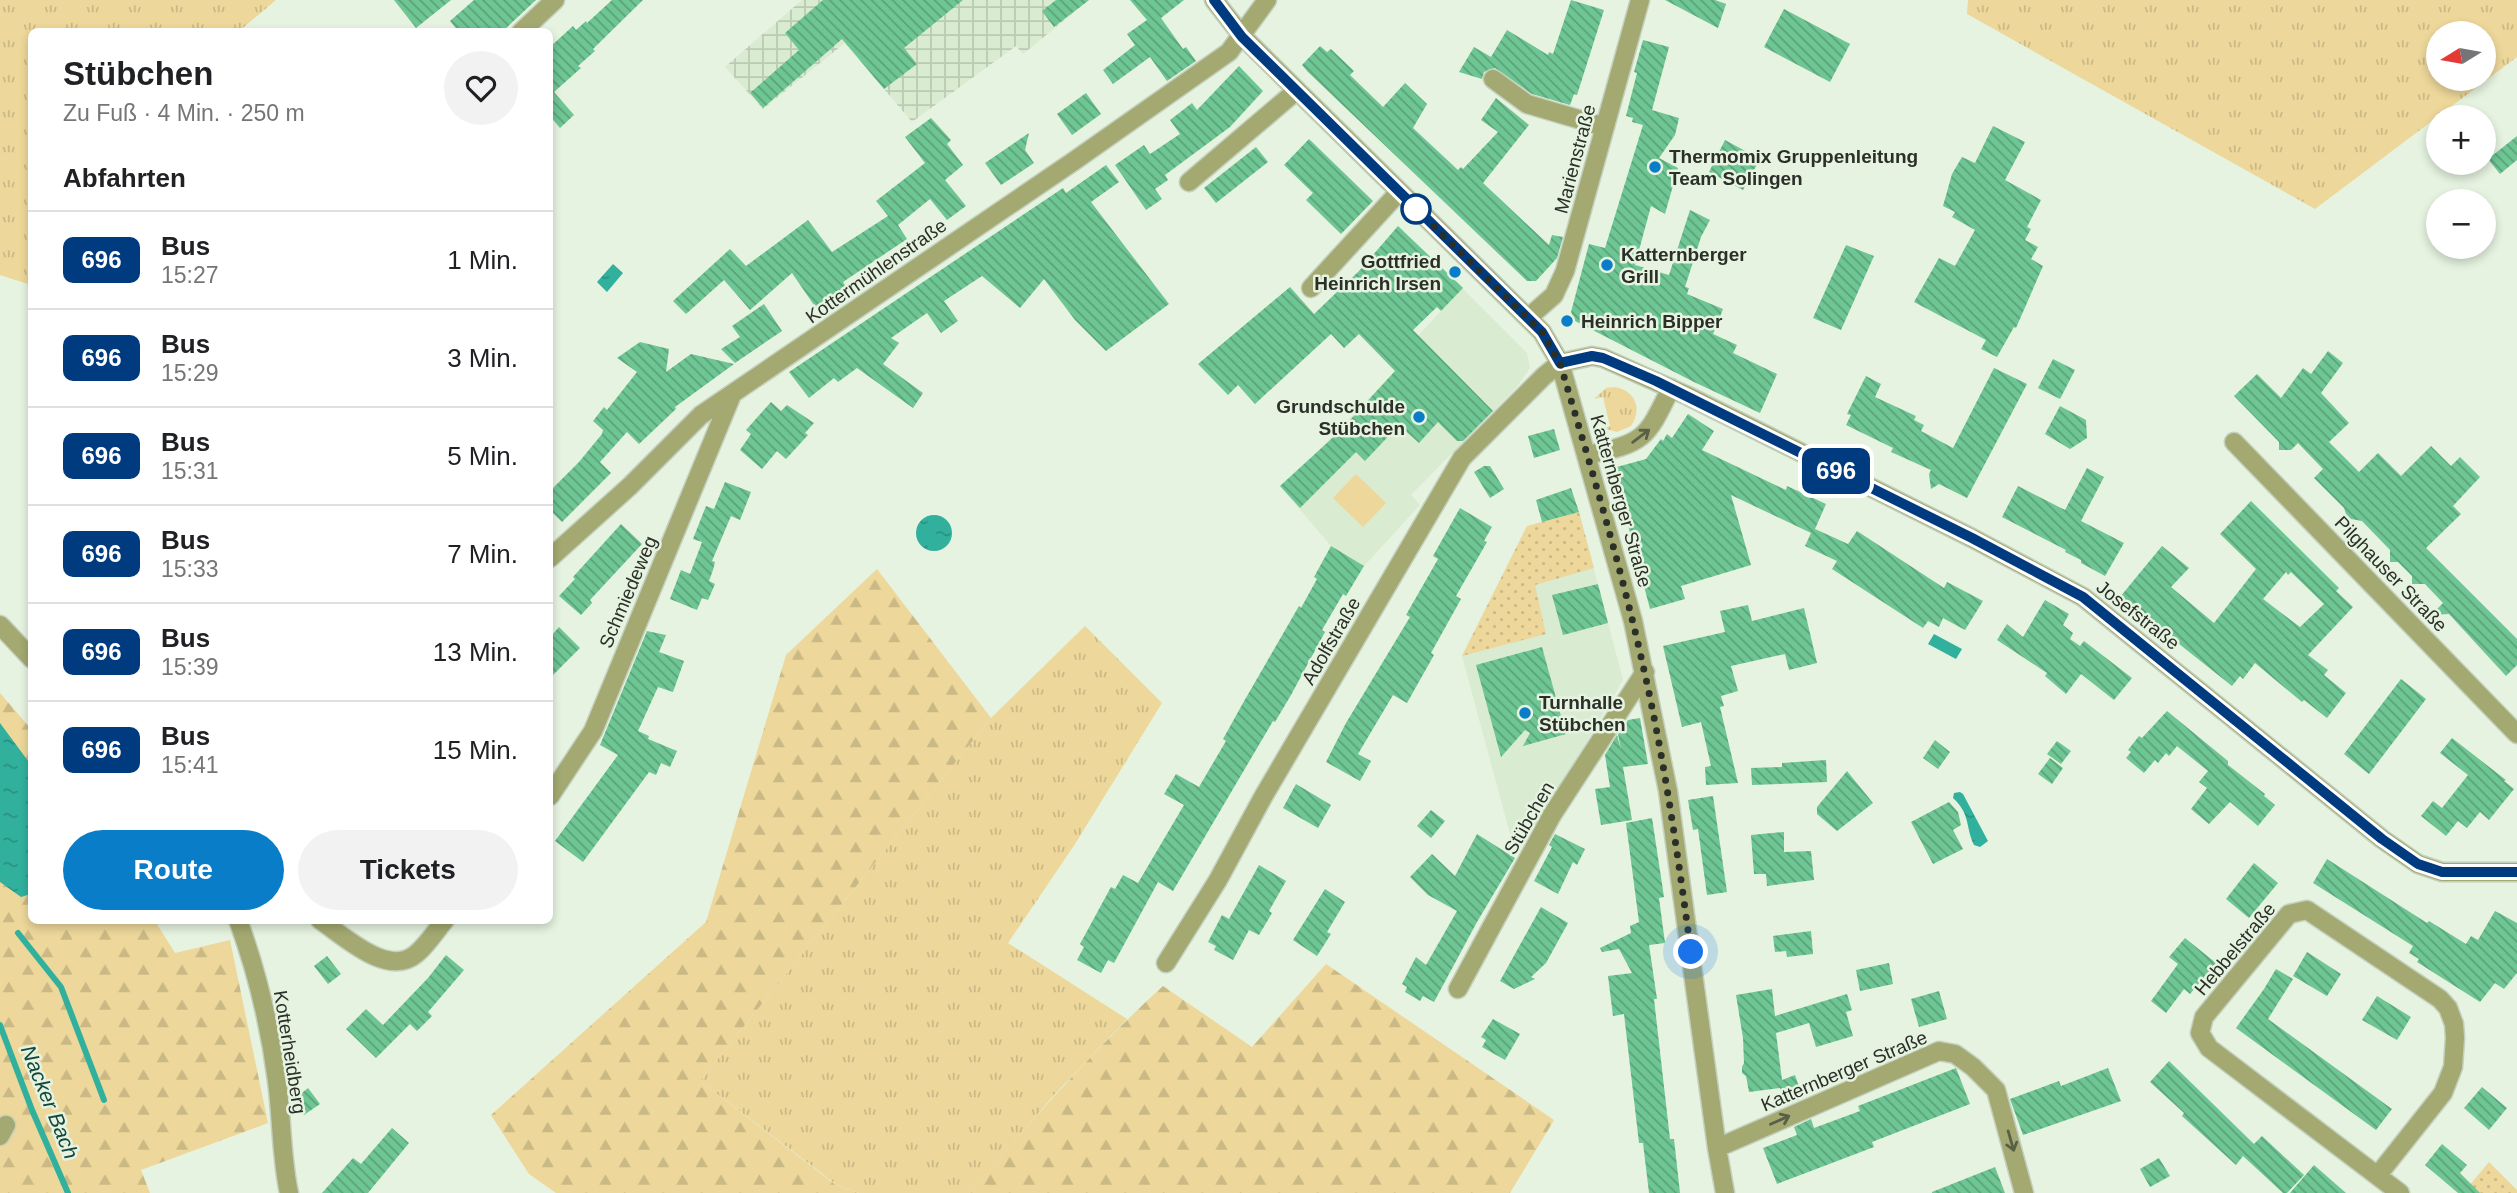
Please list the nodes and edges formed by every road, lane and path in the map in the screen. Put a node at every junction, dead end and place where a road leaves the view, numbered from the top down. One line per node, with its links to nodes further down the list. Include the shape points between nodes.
1 (555, 0): 5 (street)
2 (1214, 0): 6 (street, Katternberger Straße)
3 (1267, 0): 6 (street, Kottermühlenstraße)
4 (1640, 0): 9 (street, Marienstraße)
5 (525, 28)
6 (1242, 37): 8 (street, Katternberger Straße); 16 (street, Kottermühlenstraße, via 1229,52 1163,99)
7 (1493, 79): 9 (street, via 1527,104)
8 (1296, 91): 10 (street); 11 (street, Katternberger Straße)
9 (1605, 127): 13 (street, Marienstraße, via 1562,280 1549,301)
10 (1189, 182)
11 (1399, 192): 12 (street); 13 (street, Katternberger Straße)
12 (1311, 288)
13 (1529, 317): 14 (street, Katternberger Straße)
14 (1560, 363): 15 (street, Josefstraße, via 1603,358); 18 (street, Katternberger Straße); 29 (street, Adolfstraße, via 1462,457)
15 (1671, 388): 18 (street, one-way to 15, via 1642,438); 25 (street, Josefstraße, via 2083,597 2418,864 2442,872)
16 (731, 397): 19 (street, Kottermühlenstraße, via 690,424); 24 (street, Schmiedeweg, via 593,731)
17 (2234, 442): 23 (street, Pilghauser Straße)
18 (1587, 455): 22 (street, Katternberger Straße)
19 (553, 555)
20 (0, 625): 21 (street)
21 (28, 655)
22 (1644, 672): 30 (street, Stübchen, via 1552,815); 31 (street, Katternberger Straße, via 1668,791)
23 (2517, 734)
24 (553, 791)
25 (2517, 872)
26 (239, 924): 33 (street, Kotterheidberg, via 266,1017)
27 (326, 924): 28 (street, via 371,955 398,962 416,955)
28 (441, 924)
29 (1166, 963)
30 (1458, 989)
31 (1717, 1148): 34 (street, Katternberger Straße); 35 (street, Katternberger Straße, one-way to 35, via 1939,1051 1955,1054 1996,1090)
32 (2378, 1175): 32 (street, Hebbelstraße, via 2209,1048 2200,1033 2204,1017 2295,911 2307,910 2428,990 2448,1008 2454,1024 2453,1067 2443,1093); 36 (street, Hebbelstraße)
33 (289, 1193)
34 (1725, 1193)
35 (2024, 1193)
36 (2400, 1193)

